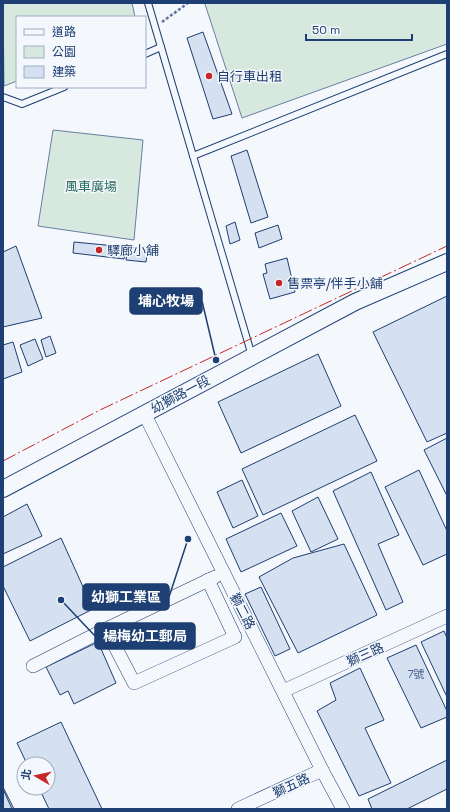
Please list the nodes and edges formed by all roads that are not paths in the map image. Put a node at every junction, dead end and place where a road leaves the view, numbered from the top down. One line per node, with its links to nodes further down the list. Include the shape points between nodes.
1 (148, 3): 2 (lane)
2 (161, 47): 3 (lane); 7 (lane)
3 (146, 54)
4 (447, 54): 7 (lane)
5 (62, 88): 6 (lane, via 22,104)
6 (3, 97)
7 (193, 156): 9 (lane)
8 (447, 262): 9 (street, 幼獅路一段, via 355,302)
9 (252, 356): 10 (street, 幼獅路一段)
10 (144, 413): 11 (street, 幼獅路一段); 12 (street, 獅二路)
11 (3, 489)
12 (224, 573): 13 (street); 17 (street, 獅二路)
13 (208, 580): 15 (street); 15 (street, via 235,637 134,683)
14 (447, 616): 17 (street, 獅三路)
15 (106, 629): 16 (street)
16 (33, 666)
17 (283, 691): 18 (street, 獅二路)
18 (322, 770): 19 (street, 獅五路); 20 (street, 獅二路)
19 (238, 809)
20 (343, 809)

